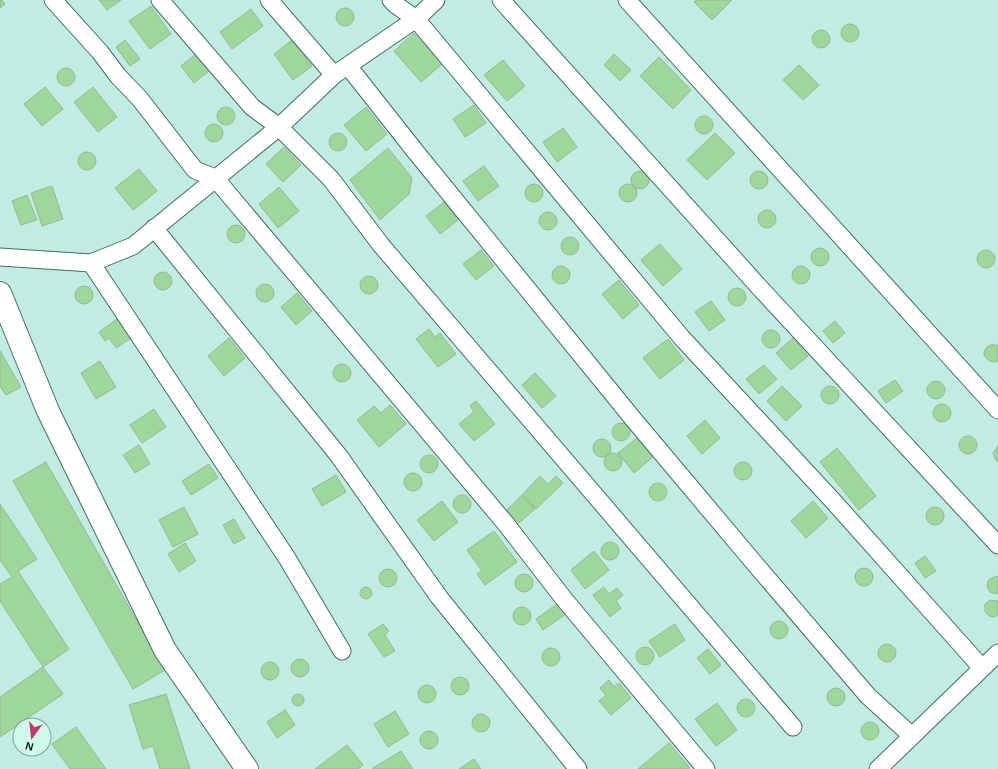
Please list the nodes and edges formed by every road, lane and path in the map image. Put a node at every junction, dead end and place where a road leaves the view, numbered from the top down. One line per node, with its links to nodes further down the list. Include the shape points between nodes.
1 (53, 0): 11 (street, via 140,99 195,170)
2 (160, 0): 10 (street, via 252,107)
3 (269, 0): 9 (street)
4 (392, 0): 8 (street)
5 (436, 0): 8 (street)
6 (501, 0): 17 (street, via 760,288)
7 (627, 0): 16 (street)
8 (416, 19): 9 (street); 20 (street, via 682,338 834,502)
9 (341, 71): 10 (street); 22 (street, via 415,151 634,420 868,696)
10 (279, 127): 11 (street); 21 (street, via 331,180 381,245)
11 (215, 178): 12 (street); 25 (street, via 506,524 564,599)
12 (154, 228): 14 (street, via 134,246); 24 (street, via 339,456 439,597)
13 (0, 257): 14 (street)
14 (91, 263): 18 (street, via 287,558)
15 (0, 293): 23 (street, via 48,411 165,650)
16 (998, 410)
17 (998, 545)
18 (342, 652)
19 (998, 653): 20 (street)
20 (982, 668): 22 (street)
21 (793, 727)
22 (912, 736): 26 (street)
23 (247, 769)
24 (578, 769)
25 (706, 769)
26 (878, 769)

